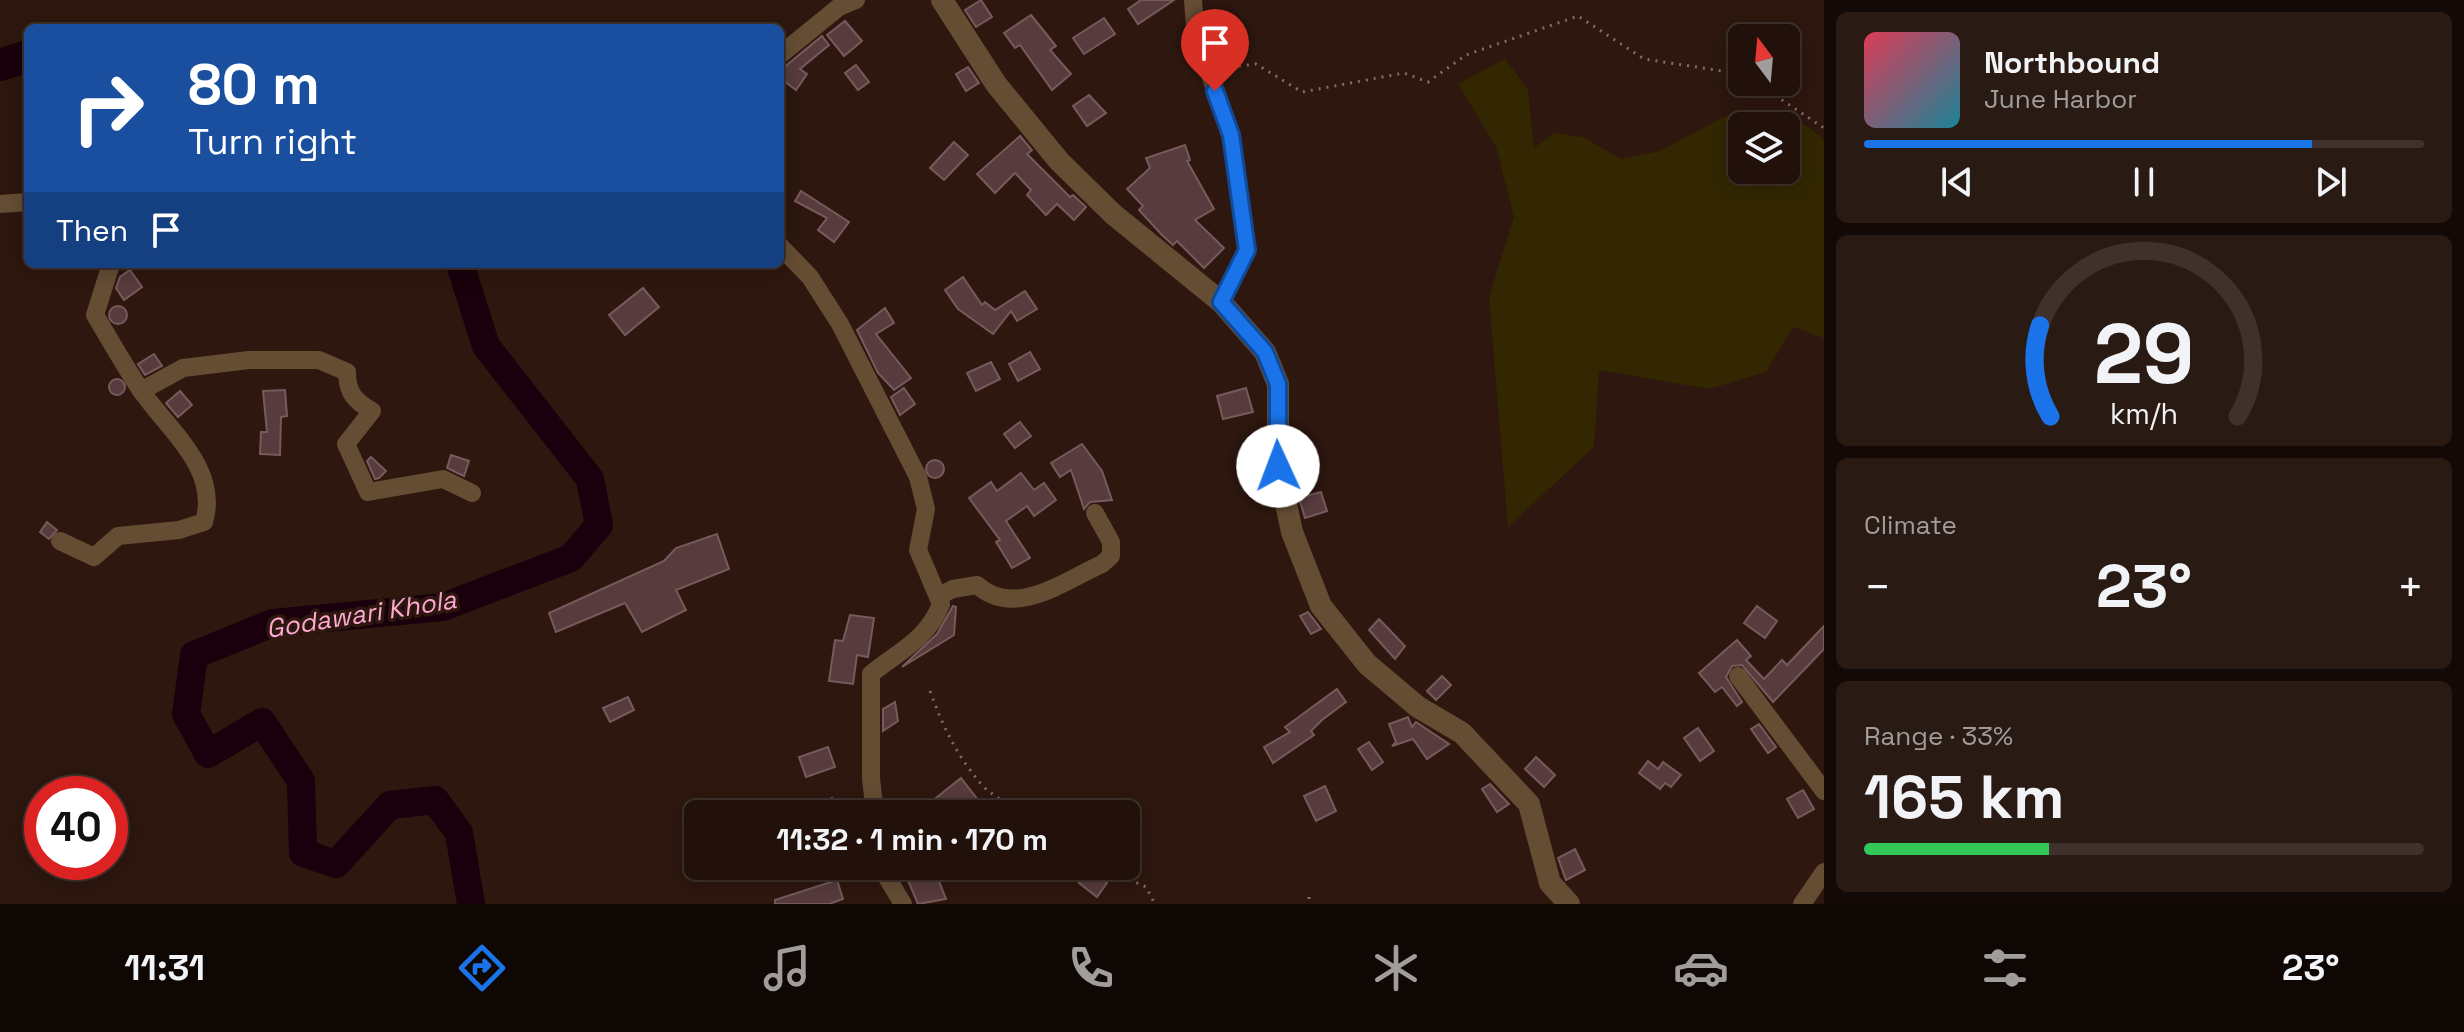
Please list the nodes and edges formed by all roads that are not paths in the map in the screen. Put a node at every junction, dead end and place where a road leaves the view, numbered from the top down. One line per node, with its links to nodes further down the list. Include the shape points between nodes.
1 (856, 0): 4 (street, via 839,7)
2 (942, 0): 9 (street, via 996,84 1059,161 1113,214)
3 (1193, 0): 9 (street, via 1197,53 1208,69 1231,135 1247,250)
4 (784, 52)
5 (24, 202): 6 (street)
6 (0, 204)
7 (784, 250): 14 (street, via 810,277 840,324 918,477 926,509 918,550)
8 (110, 268): 10 (street, via 95,315)
9 (1221, 302): 21 (street, via 1265,352 1278,384 1278,466 1292,532 1321,606 1367,664 1418,707 1462,733 1529,804 1550,883)
10 (141, 391): 11 (street, via 183,368 249,360 319,360 347,372 347,388 372,411 346,444 368,492 443,479); 13 (street, via 185,444 204,480 204,522 118,536 94,557)
11 (472, 493)
12 (1095, 513): 14 (street, via 1111,542 1111,556 1102,564 1030,597 1006,599 977,585)
13 (60, 541)
14 (939, 596): 17 (street, via 934,624 871,674)
15 (1738, 676): 16 (street)
16 (1824, 791)
17 (873, 800)
18 (1824, 872): 22 (street)
19 (888, 880): 20 (street)
20 (903, 904)
21 (1569, 904)
22 (1802, 904)

